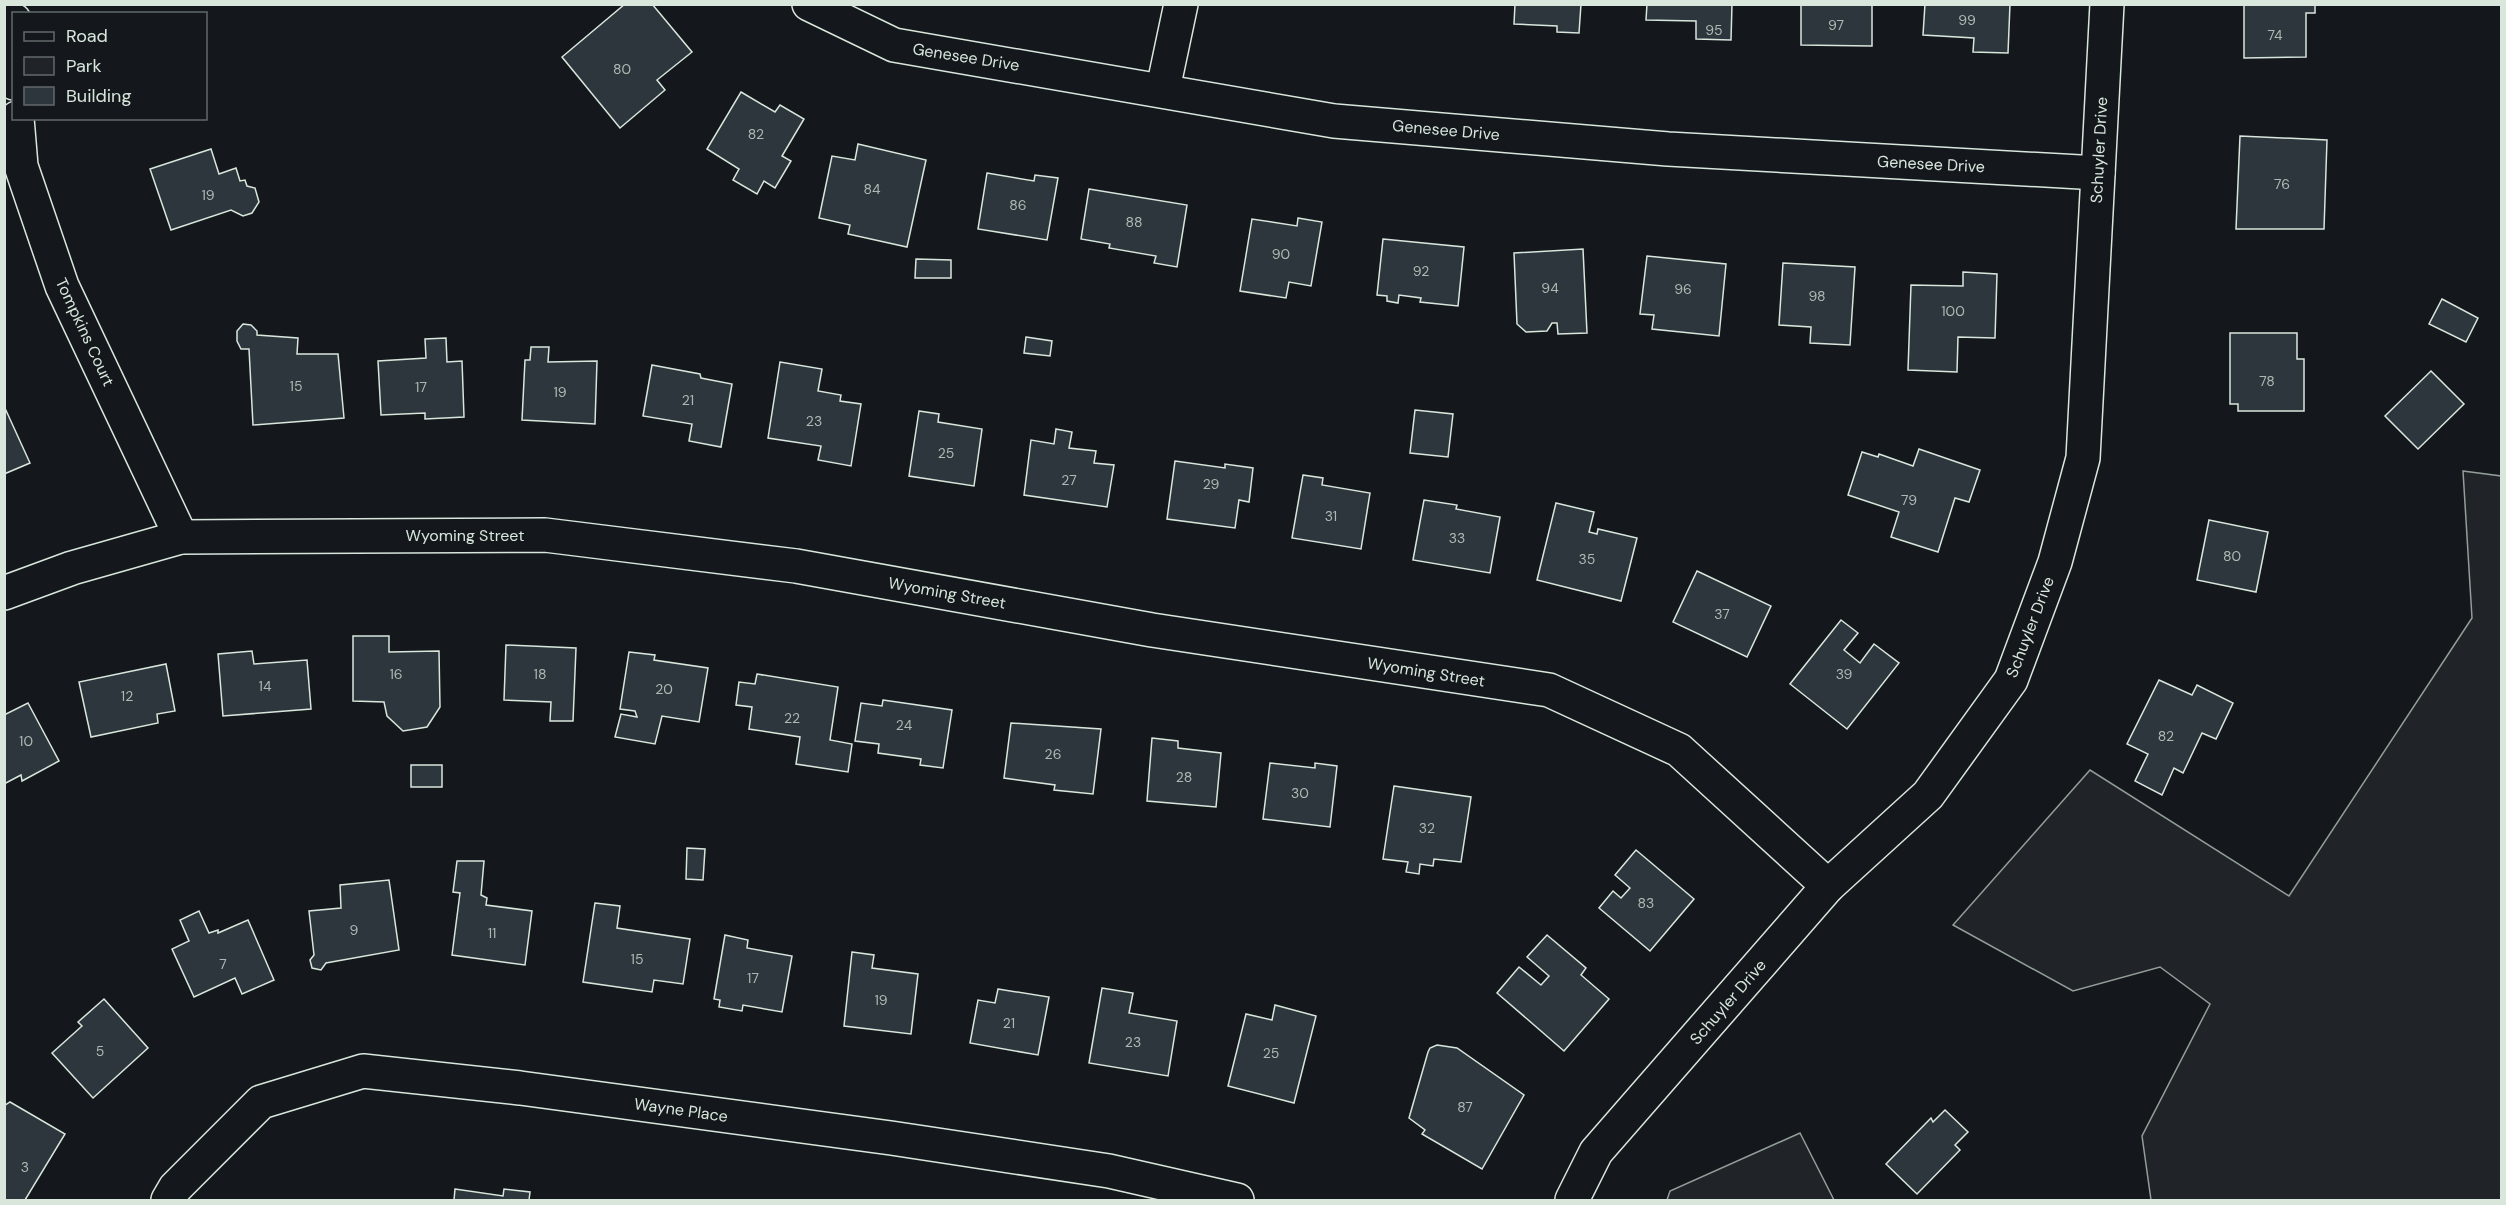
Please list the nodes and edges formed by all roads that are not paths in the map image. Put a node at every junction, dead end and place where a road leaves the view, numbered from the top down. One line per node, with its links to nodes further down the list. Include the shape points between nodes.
1 (809, 4): 6 (street, Genesee Drive, via 894,45)
2 (1181, 4): 6 (street)
3 (2107, 4): 8 (street, Schuyler Drive)
4 (12, 41): 5 (street)
5 (12, 62)
6 (1163, 89): 8 (street, Genesee Drive, via 1334,121 1668,149)
7 (16, 120): 9 (street, Tompkins Court, via 21,166 62,286)
8 (2098, 173): 11 (street, Schuyler Drive, via 2083,458 2055,562 2011,680 1928,795)
9 (181, 537): 10 (street, Wyoming Street, via 72,568); 11 (street, Wyoming Street, via 545,535 796,566 1152,630 1549,690 1679,750)
10 (4, 593)
11 (1828, 886): 14 (street, Schuyler Drive, via 1596,1152)
12 (168, 1200): 13 (street, Wayne Place, via 175,1188 261,1101 363,1071 891,1138 1109,1171)
13 (1237, 1200)
14 (1572, 1200)

